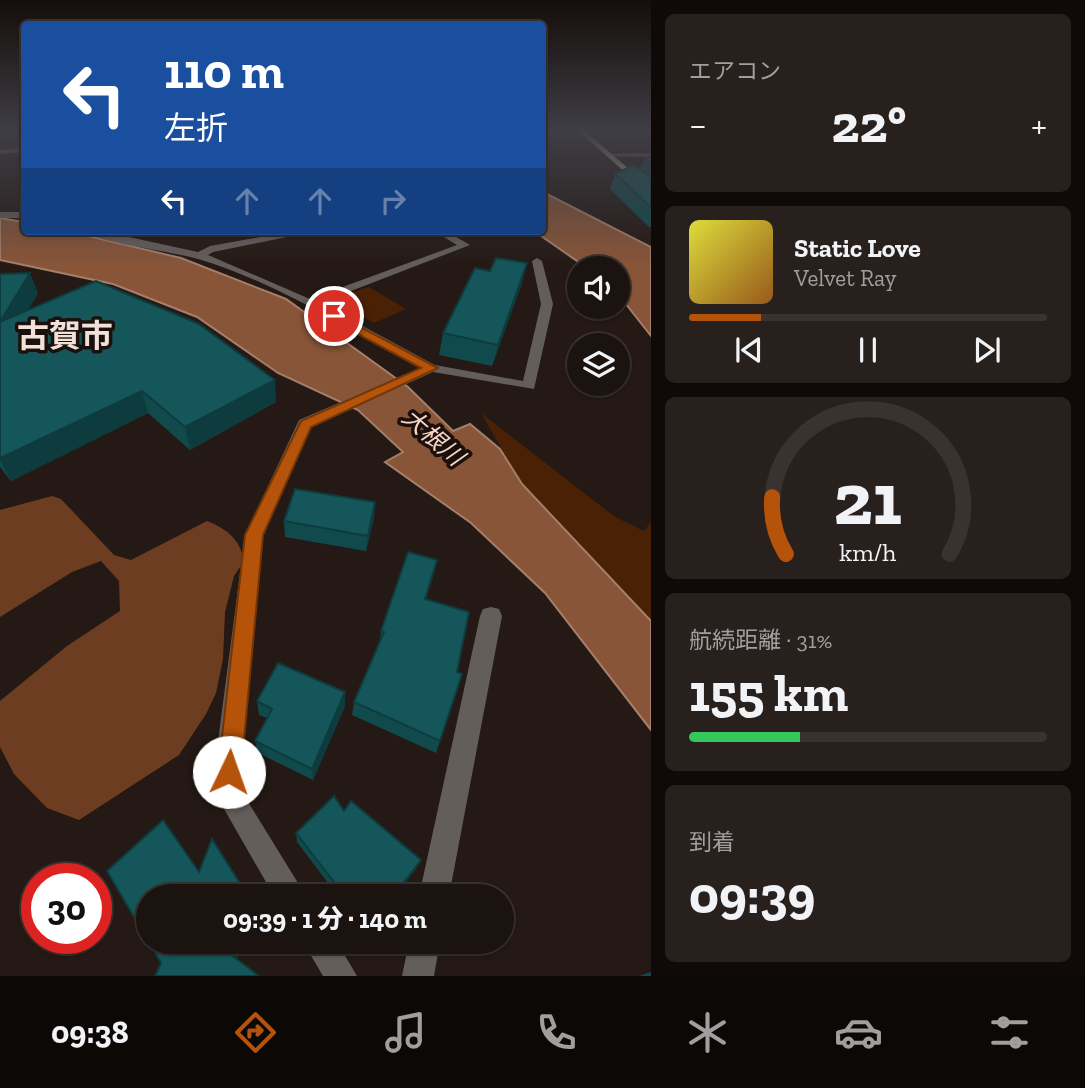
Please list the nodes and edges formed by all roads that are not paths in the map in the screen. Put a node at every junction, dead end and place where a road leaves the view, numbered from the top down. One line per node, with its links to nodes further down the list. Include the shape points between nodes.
1 (633, 177): 2 (main road)
2 (651, 192)
3 (0, 215): 4 (street)
4 (21, 215)
5 (106, 235): 8 (street)
6 (289, 235): 8 (street, via 210,249)
7 (446, 235): 10 (street, via 465,245)
8 (200, 256): 10 (street)
9 (537, 261): 11 (street, via 547,304 529,386)
10 (310, 303): 11 (street)
11 (431, 368): 13 (street, via 306,424 254,535 229,795)
12 (491, 616): 14 (street)
13 (284, 884)
14 (436, 884)
15 (327, 954): 17 (street)
16 (423, 954): 18 (street)
17 (341, 976)
18 (418, 976)

